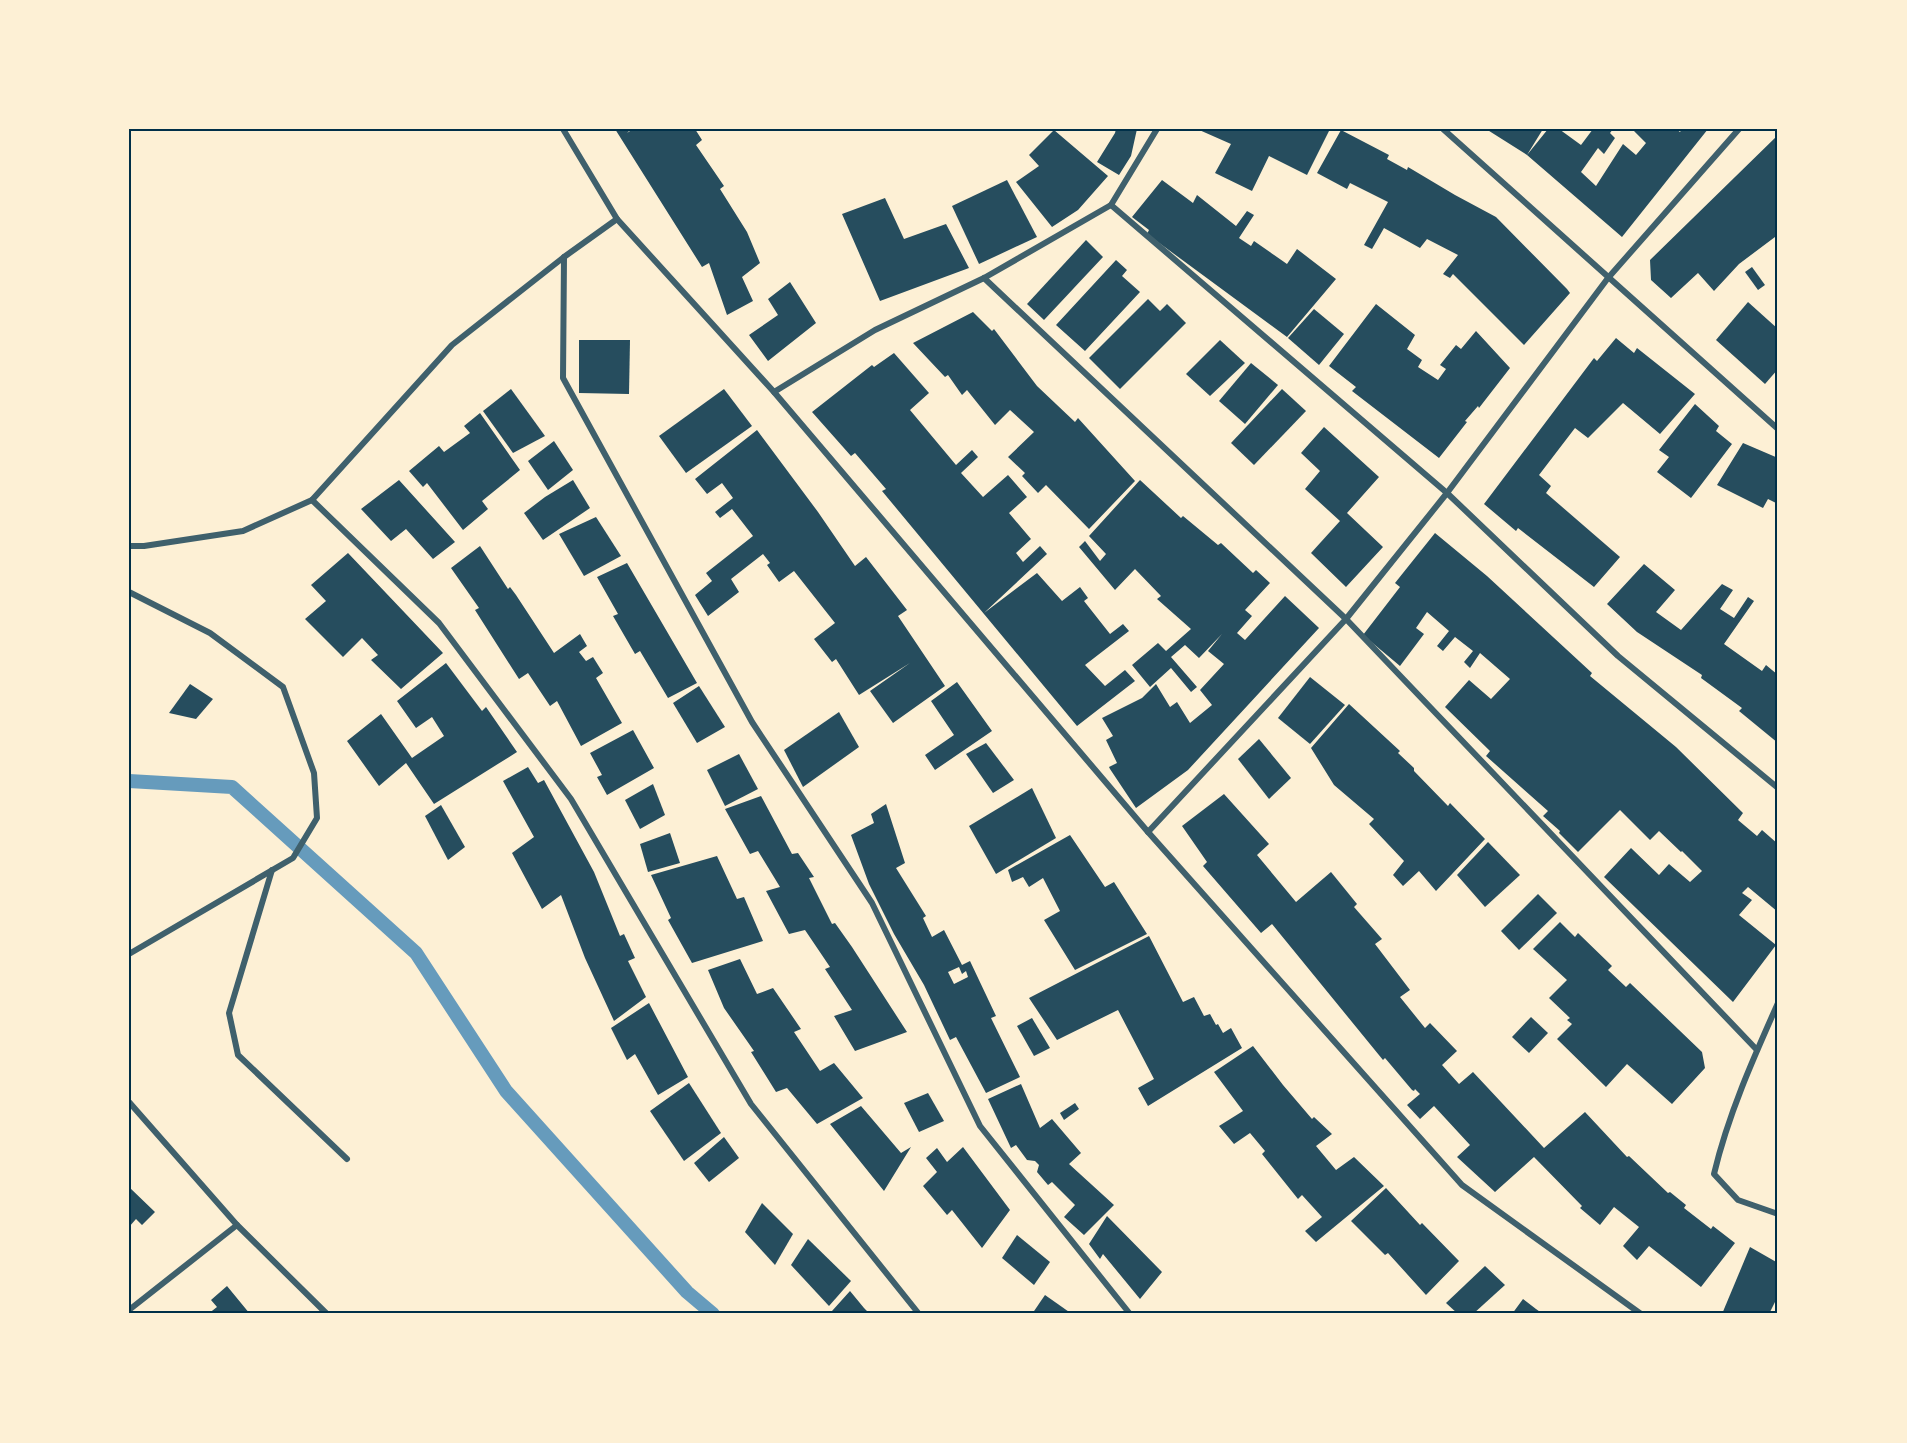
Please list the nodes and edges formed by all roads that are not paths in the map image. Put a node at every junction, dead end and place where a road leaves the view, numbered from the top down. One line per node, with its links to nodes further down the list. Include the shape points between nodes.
1 (563, 129): 6 (street)
2 (1157, 129): 5 (street)
3 (1443, 129): 9 (street)
4 (1739, 129): 9 (street)
5 (1111, 205): 8 (street); 12 (street)
6 (616, 219): 7 (street); 10 (street)
7 (564, 256): 13 (street, via 452,345); 30 (street, via 563,378 752,722 872,903 980,1126)
8 (984, 278): 10 (street, via 875,330); 16 (street)
9 (1608, 278): 11 (street); 12 (street)
10 (774, 392): 18 (street)
11 (1778, 429)
12 (1447, 493): 16 (street); 17 (street, via 1618,656)
13 (312, 500): 14 (street, via 243,531); 29 (street, via 439,623 571,799 751,1104)
14 (129, 546)
15 (129, 592): 19 (street, via 210,633 283,687 314,773 317,818 293,858)
16 (1346, 618): 18 (street); 22 (street)
17 (1778, 788)
18 (1148, 832): 31 (street, via 1462,1185)
19 (273, 870): 20 (street); 24 (street, via 229,1012 237,1055)
20 (129, 954)
21 (1778, 1003): 22 (street)
22 (1757, 1050): 25 (street, via 1722,1140 1714,1174 1738,1200)
23 (129, 1102): 26 (street)
24 (347, 1159)
25 (1778, 1214)
26 (237, 1225): 27 (street); 28 (street)
27 (129, 1310)
28 (327, 1314)
29 (919, 1314)
30 (1130, 1314)
31 (1641, 1314)

